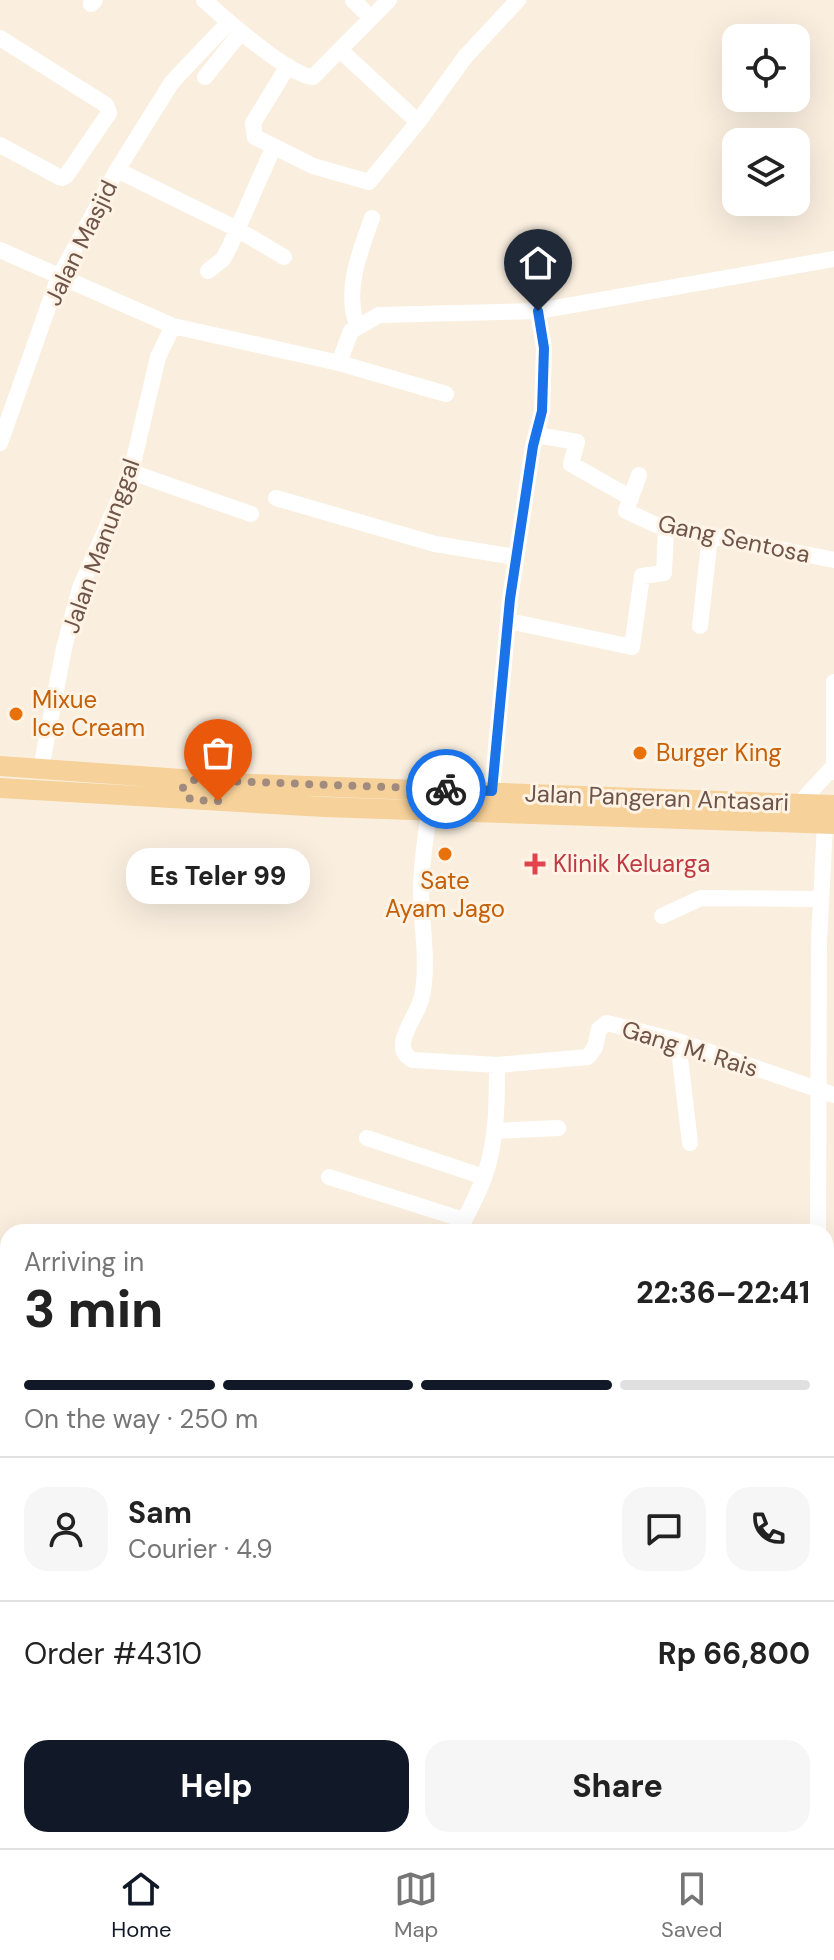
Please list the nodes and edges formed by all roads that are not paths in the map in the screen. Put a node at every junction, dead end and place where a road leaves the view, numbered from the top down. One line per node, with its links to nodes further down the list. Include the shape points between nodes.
1 (204, 0): 6 (street)
2 (353, 0): 5 (street)
3 (389, 0): 5 (street)
4 (518, 0): 11 (street, via 465,57)
5 (371, 18): 8 (street)
6 (235, 27): 9 (street); 10 (street); 14 (street, via 172,82)
7 (0, 38): 12 (street, via 106,105 109,113 61,178)
8 (340, 50): 9 (street, via 313,77); 11 (street)
9 (288, 66): 13 (street, via 253,123 255,137)
10 (205, 77)
11 (418, 122): 13 (street, via 369,182)
12 (0, 145)
13 (273, 148): 16 (street)
14 (117, 170): 16 (street, Jalan Masjid); 21 (street, Jalan Masjid)
15 (372, 218): 23 (street, via 353,280)
16 (237, 229): 18 (street, Jalan Masjid); 20 (street, via 223,259)
17 (0, 250): 21 (street)
18 (284, 257)
19 (834, 259): 22 (street)
20 (208, 271)
21 (58, 279): 24 (street); 28 (street, Jalan Masjid)
22 (538, 311): 23 (street, via 379,315); 27 (street, via 544,369)
23 (357, 325): 25 (street)
24 (173, 326): 25 (street); 29 (street, Jalan Manunggal, via 158,357)
25 (339, 363): 26 (street)
26 (446, 394)
27 (536, 435): 32 (street, via 577,442 571,464); 36 (street)
28 (0, 443)
29 (131, 472): 33 (street); 42 (street, Jalan Manunggal, via 80,588)
30 (639, 475): 32 (street, Gang Sentosa)
31 (276, 498): 36 (street, via 435,544)
32 (631, 498): 34 (street, Gang Sentosa, via 626,511 632,516)
33 (251, 514)
34 (666, 527): 35 (street, Gang Sentosa); 38 (street, via 664,573 642,576 632,647)
35 (710, 536): 37 (street, Gang Sentosa); 39 (street)
36 (516, 557): 38 (street)
37 (834, 560)
38 (509, 621): 47 (street)
39 (700, 626)
40 (834, 682): 43 (street)
41 (0, 766): 42 (main road, Jalan Pangeran Antasari)
42 (41, 769): 45 (main road, Jalan Pangeran Antasari)
43 (833, 770): 48 (street)
44 (0, 788): 45 (main road, Jalan Pangeran Antasari)
45 (167, 789): 46 (main road, Jalan Pangeran Antasari)
46 (193, 790): 47 (main road, Jalan Pangeran Antasari); 49 (main road, Jalan Pangeran Antasari)
47 (492, 791): 48 (main road, Jalan Pangeran Antasari)
48 (799, 804): 50 (main road, Jalan Pangeran Antasari)
49 (429, 810): 50 (main road, Jalan Pangeran Antasari); 55 (street, Gang M. Rais, via 421,887 423,994 401,1049 413,1060)
50 (831, 818): 51 (street)
51 (821, 899): 52 (street, via 701,898); 53 (street)
52 (662, 916)
53 (827, 943): 56 (street)
54 (678, 1041): 55 (street, Gang M. Rais, via 607,1023 599,1029 588,1057); 56 (street, Gang M. Rais); 61 (street)
55 (497, 1065): 59 (street)
56 (817, 1090): 57 (street, Gang M. Rais); 66 (street)
57 (834, 1095)
58 (558, 1128): 59 (street)
59 (495, 1131): 63 (street)
60 (367, 1138): 63 (street)
61 (690, 1143)
62 (329, 1177): 64 (street)
63 (484, 1177): 65 (street)
64 (456, 1224)
65 (462, 1224)
66 (818, 1224)

